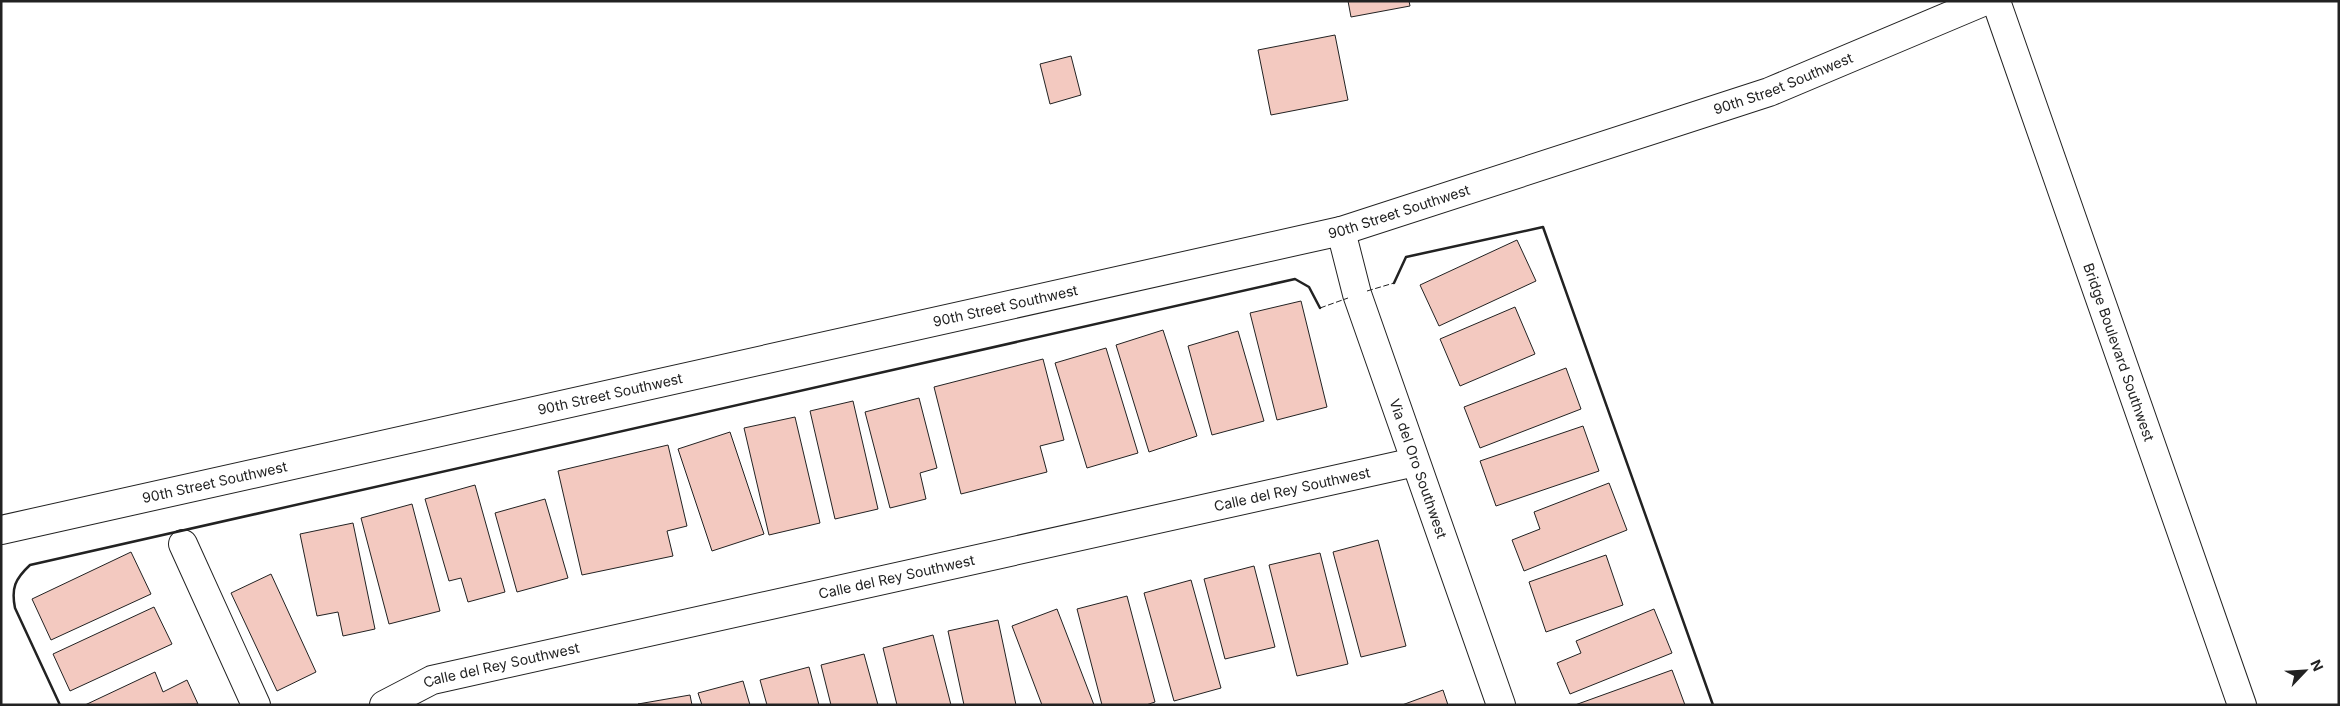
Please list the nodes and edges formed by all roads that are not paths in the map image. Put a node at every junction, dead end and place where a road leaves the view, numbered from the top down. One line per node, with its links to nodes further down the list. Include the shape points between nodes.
1 (1985, 1): 3 (street, 90th Street Southwest, via 1769,92)
2 (1996, 1): 10 (street, Bridge Boulevard Southwest)
3 (1341, 231): 4 (street, Via del Oro Southwest, via 1357,294); 5 (street, 90th Street Southwest)
4 (1415, 462): 8 (street, Calle del Rey Southwest, via 432,680); 9 (street, Via del Oro Southwest)
5 (1, 530)
6 (183, 544): 7 (street)
7 (256, 705)
8 (384, 705)
9 (1501, 705)
10 (2242, 705)

